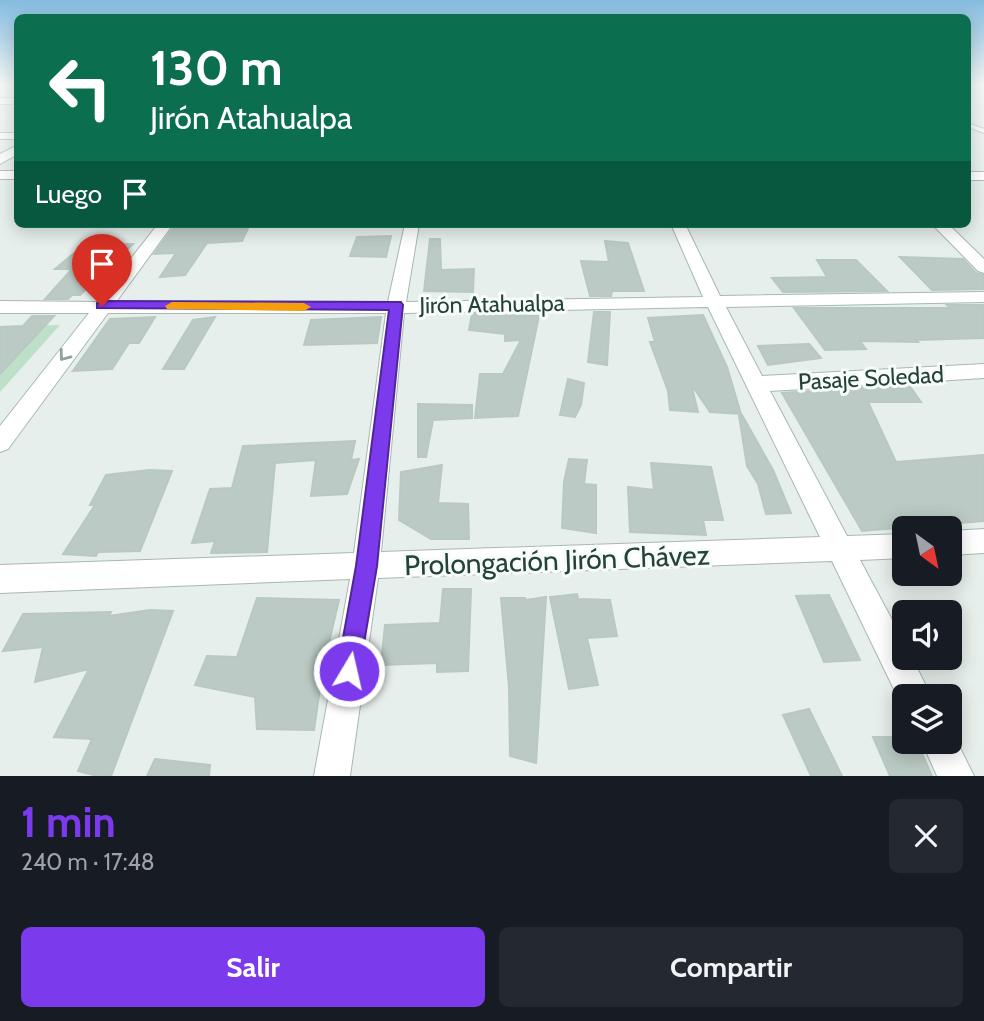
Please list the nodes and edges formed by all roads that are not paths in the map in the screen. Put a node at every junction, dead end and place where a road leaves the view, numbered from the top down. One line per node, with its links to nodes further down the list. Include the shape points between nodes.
1 (163, 228): 9 (street)
2 (411, 228): 8 (street)
3 (680, 228): 7 (street)
4 (943, 228): 5 (street)
5 (984, 268)
6 (984, 297): 7 (street, Jirón Atahualpa)
7 (713, 300): 8 (street, Jirón Atahualpa); 12 (street)
8 (396, 305): 9 (street, Jirón Atahualpa); 18 (street)
9 (102, 306): 10 (street, Jirón Atahualpa); 13 (street, one-way to 13)
10 (0, 307)
11 (984, 371): 12 (street, Pasaje Soledad)
12 (757, 384): 17 (street)
13 (0, 443)
14 (984, 541): 15 (street)
15 (962, 542)
16 (892, 547): 17 (street, Prolongación Jirón Chávez)
17 (839, 550): 18 (street, Prolongación Jirón Chávez); 20 (street)
18 (366, 566): 19 (street, Prolongación Jirón Chávez); 22 (street)
19 (0, 579)
20 (909, 684)
21 (945, 754): 23 (street)
22 (332, 776)
23 (956, 776)

